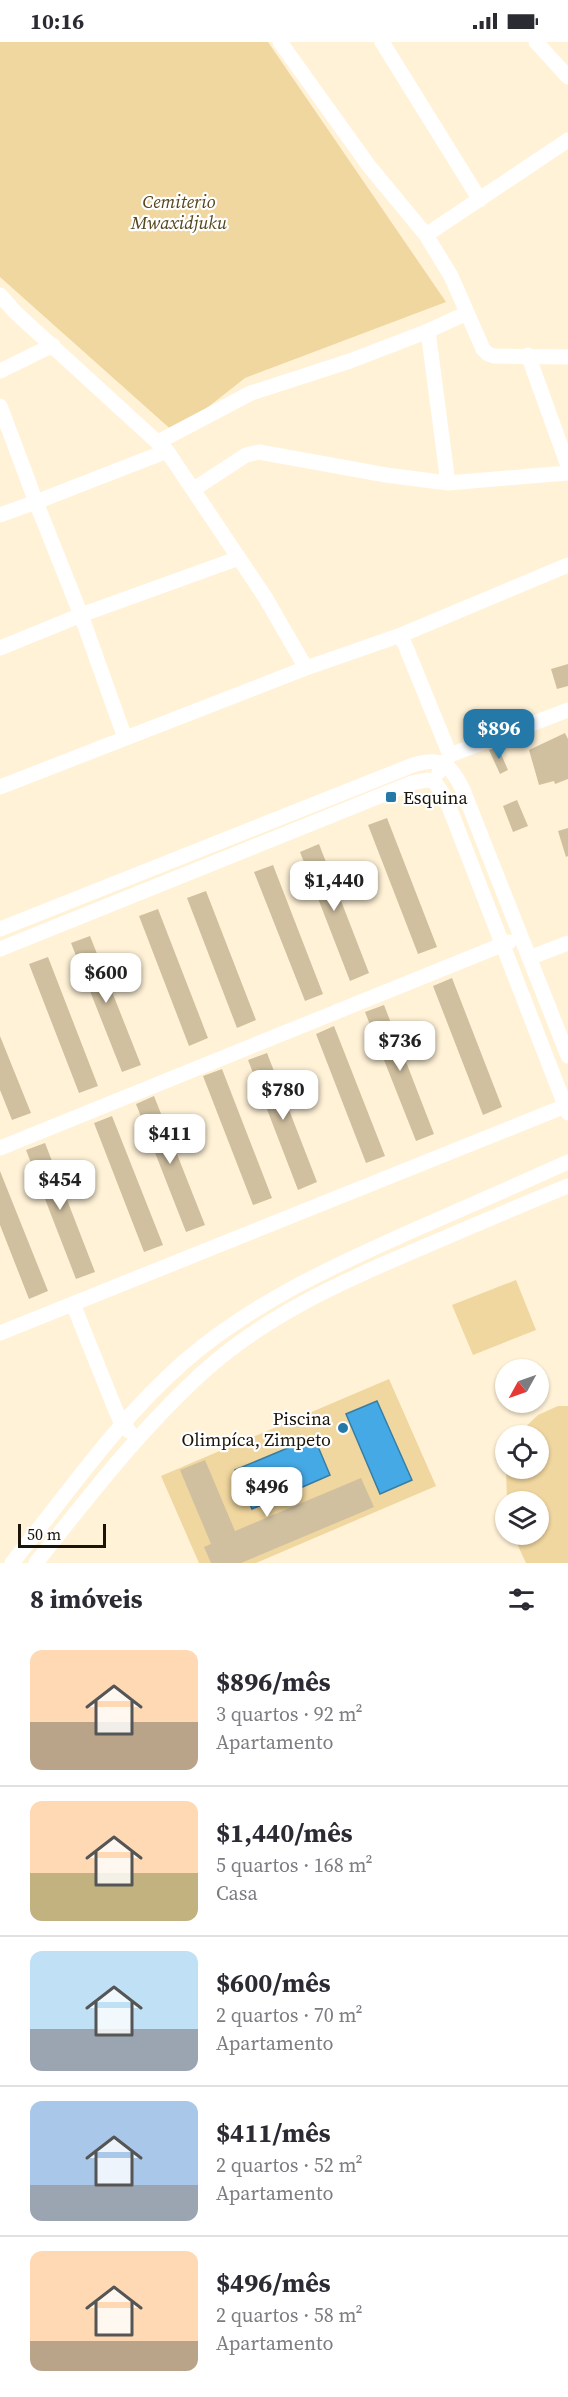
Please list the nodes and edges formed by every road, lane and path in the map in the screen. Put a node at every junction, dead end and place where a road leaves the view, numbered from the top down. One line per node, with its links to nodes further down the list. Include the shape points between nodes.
1 (280, 42): 7 (street, via 369,166)
2 (382, 42): 6 (street)
3 (536, 42): 4 (street)
4 (568, 77)
5 (568, 140): 6 (street)
6 (480, 200): 7 (street)
7 (426, 234): 9 (street)
8 (0, 295): 11 (street)
9 (467, 313): 10 (street); 12 (street, via 488,354)
10 (428, 331): 16 (street, via 251,393); 19 (street)
11 (53, 345): 14 (street); 16 (street)
12 (528, 355): 13 (street); 17 (street)
13 (568, 357)
14 (0, 371)
15 (0, 406): 21 (street)
16 (163, 447): 20 (street); 21 (street)
17 (568, 466)
18 (568, 473): 19 (street)
19 (448, 483): 20 (street, via 259,452 246,455)
20 (194, 489): 23 (street)
21 (36, 502): 22 (street); 25 (street)
22 (0, 515)
23 (239, 558): 25 (street); 28 (street)
24 (568, 565): 26 (street)
25 (81, 615): 27 (street); 30 (street)
26 (401, 635): 28 (street); 31 (street)
27 (0, 648)
28 (306, 668): 30 (street)
29 (568, 710): 31 (street)
30 (125, 738): 33 (street)
31 (447, 759): 32 (street); 34 (street, via 413,765); 35 (street, via 464,790)
32 (434, 781): 37 (street, via 446,799); 38 (street, via 412,783)
33 (0, 788)
34 (0, 929)
35 (521, 937): 37 (street); 39 (street)
36 (568, 943): 39 (street)
37 (502, 945): 41 (street); 42 (street)
38 (0, 949)
39 (529, 958): 40 (street)
40 (568, 1056)
41 (567, 1108): 45 (street)
42 (0, 1148)
43 (568, 1162): 47 (street, via 294,1286 236,1322 187,1360)
44 (568, 1186): 48 (street, via 315,1295 202,1373)
45 (73, 1304): 46 (street); 47 (street)
46 (0, 1333)
47 (122, 1424): 48 (street); 49 (street)
48 (137, 1439): 50 (street)
49 (12, 1563)
50 (36, 1563)

